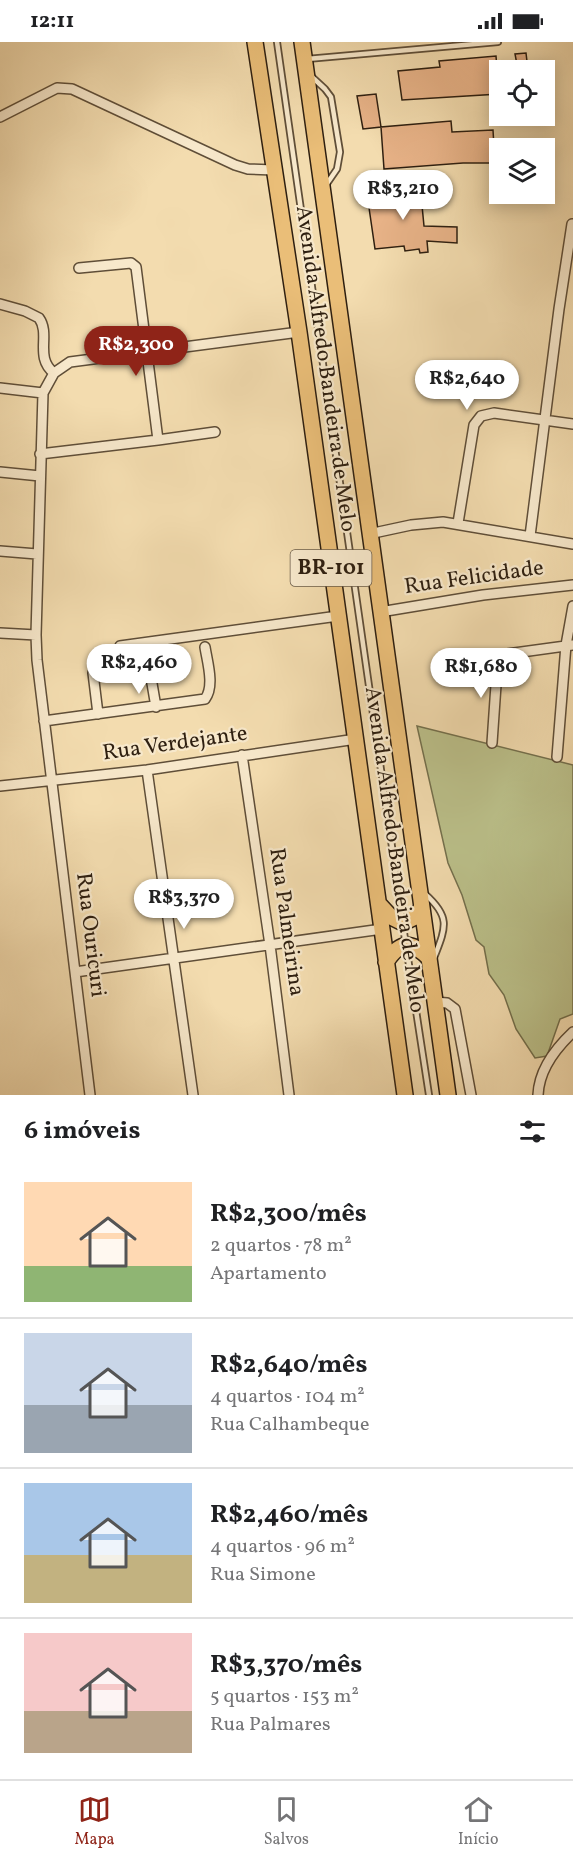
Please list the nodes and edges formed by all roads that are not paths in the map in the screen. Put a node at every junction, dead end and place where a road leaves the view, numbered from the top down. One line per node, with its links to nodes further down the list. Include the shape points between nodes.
1 (255, 42): 7 (highway, Avenida Alfredo Bandeira de Melo / BR-101)
2 (278, 42): 56 (lane)
3 (302, 42): 5 (highway, Avenida Alfredo Bandeira de Melo / BR-101)
4 (498, 42): 5 (lane)
5 (305, 66): 8 (highway, Avenida Alfredo Bandeira de Melo / BR-101); 8 (lane, via 333,104 339,162)
6 (0, 117): 7 (street, via 57,88 72,89 235,165)
7 (274, 170): 12 (highway, Avenida Alfredo Bandeira de Melo / BR-101)
8 (322, 190): 25 (highway, Avenida Alfredo Bandeira de Melo / BR-101)
9 (572, 225): 17 (street)
10 (79, 268): 13 (street, via 134,264)
11 (0, 304): 14 (street, via 39,318 45,360)
12 (298, 332): 13 (street); 33 (highway, Avenida Alfredo Bandeira de Melo / BR-101)
13 (146, 352): 14 (street, via 70,362); 20 (street)
14 (54, 373): 16 (street)
15 (0, 388): 16 (street)
16 (43, 393): 21 (street, Rua Ouricuri)
17 (544, 421): 18 (street); 24 (street, via 494,413 477,419); 26 (street)
18 (573, 424)
19 (215, 432): 20 (street)
20 (158, 440): 21 (street)
21 (40, 454): 23 (street, Rua Ouricuri)
22 (0, 472): 23 (street)
23 (40, 476): 29 (street, Rua Ouricuri)
24 (458, 523): 25 (street, via 411,525); 26 (street)
25 (369, 534): 32 (highway, Avenida Alfredo Bandeira de Melo / BR-101)
26 (530, 536): 27 (street)
27 (573, 544)
28 (0, 551): 29 (street)
29 (38, 554): 35 (street, Rua Ouricuri)
30 (573, 585): 32 (street, Rua Felicidade)
31 (573, 606): 36 (street)
32 (380, 612): 53 (highway, Avenida Alfredo Bandeira de Melo / BR-101)
33 (338, 616): 37 (street); 46 (highway, Avenida Alfredo Bandeira de Melo / BR-101)
34 (0, 633): 35 (street)
35 (36, 635): 45 (street, Rua Ouricuri)
36 (569, 645): 39 (street); 49 (street)
37 (120, 646)
38 (206, 647): 43 (street, via 210,686 206,699)
39 (498, 656): 40 (street); 47 (street)
40 (441, 663)
41 (148, 666): 43 (street)
42 (93, 674): 44 (street)
43 (156, 706): 44 (street)
44 (98, 714): 45 (street)
45 (44, 721): 51 (street, Rua Ouricuri)
46 (356, 739): 48 (street, Rua Verdejante); 54 (highway, Avenida Alfredo Bandeira de Melo / BR-101)
47 (492, 743)
48 (242, 754): 50 (street, Rua Verdejante); 58 (street, Rua Palmeirina)
49 (557, 757)
50 (147, 770): 51 (street, Rua Verdejante); 60 (street)
51 (51, 781): 52 (street, Rua Verdejante); 63 (street, Rua Ouricuri)
52 (0, 786)
53 (418, 888): 55 (highway, Avenida Alfredo Bandeira de Melo / BR-101); 62 (lane, via 438,906 444,919)
54 (379, 904): 56 (highway); 57 (highway, Avenida Alfredo Bandeira de Melo / BR-101)
55 (421, 908): 56 (highway, via 417,916); 62 (highway, Avenida Alfredo Bandeira de Melo / BR-101)
56 (403, 923): 59 (lane)
57 (382, 929): 58 (street); 61 (highway, Avenida Alfredo Bandeira de Melo / BR-101)
58 (270, 945): 60 (street); 68 (street, Rua Palmeirina)
59 (406, 945): 61 (highway); 62 (highway, via 415,947); 70 (lane)
60 (175, 958): 63 (street); 67 (street)
61 (386, 962): 69 (highway, Avenida Alfredo Bandeira de Melo / BR-101)
62 (429, 964): 64 (highway, Avenida Alfredo Bandeira de Melo / BR-101)
63 (75, 972): 66 (street, Rua Ouricuri)
64 (435, 1002): 71 (highway, Avenida Alfredo Bandeira de Melo / BR-101); 72 (street, via 447,1003 455,1009)
65 (573, 1032): 73 (street, via 546,1067)
66 (90, 1095)
67 (193, 1095)
68 (289, 1095)
69 (405, 1095)
70 (429, 1095)
71 (448, 1095)
72 (471, 1095)
73 (538, 1095)

